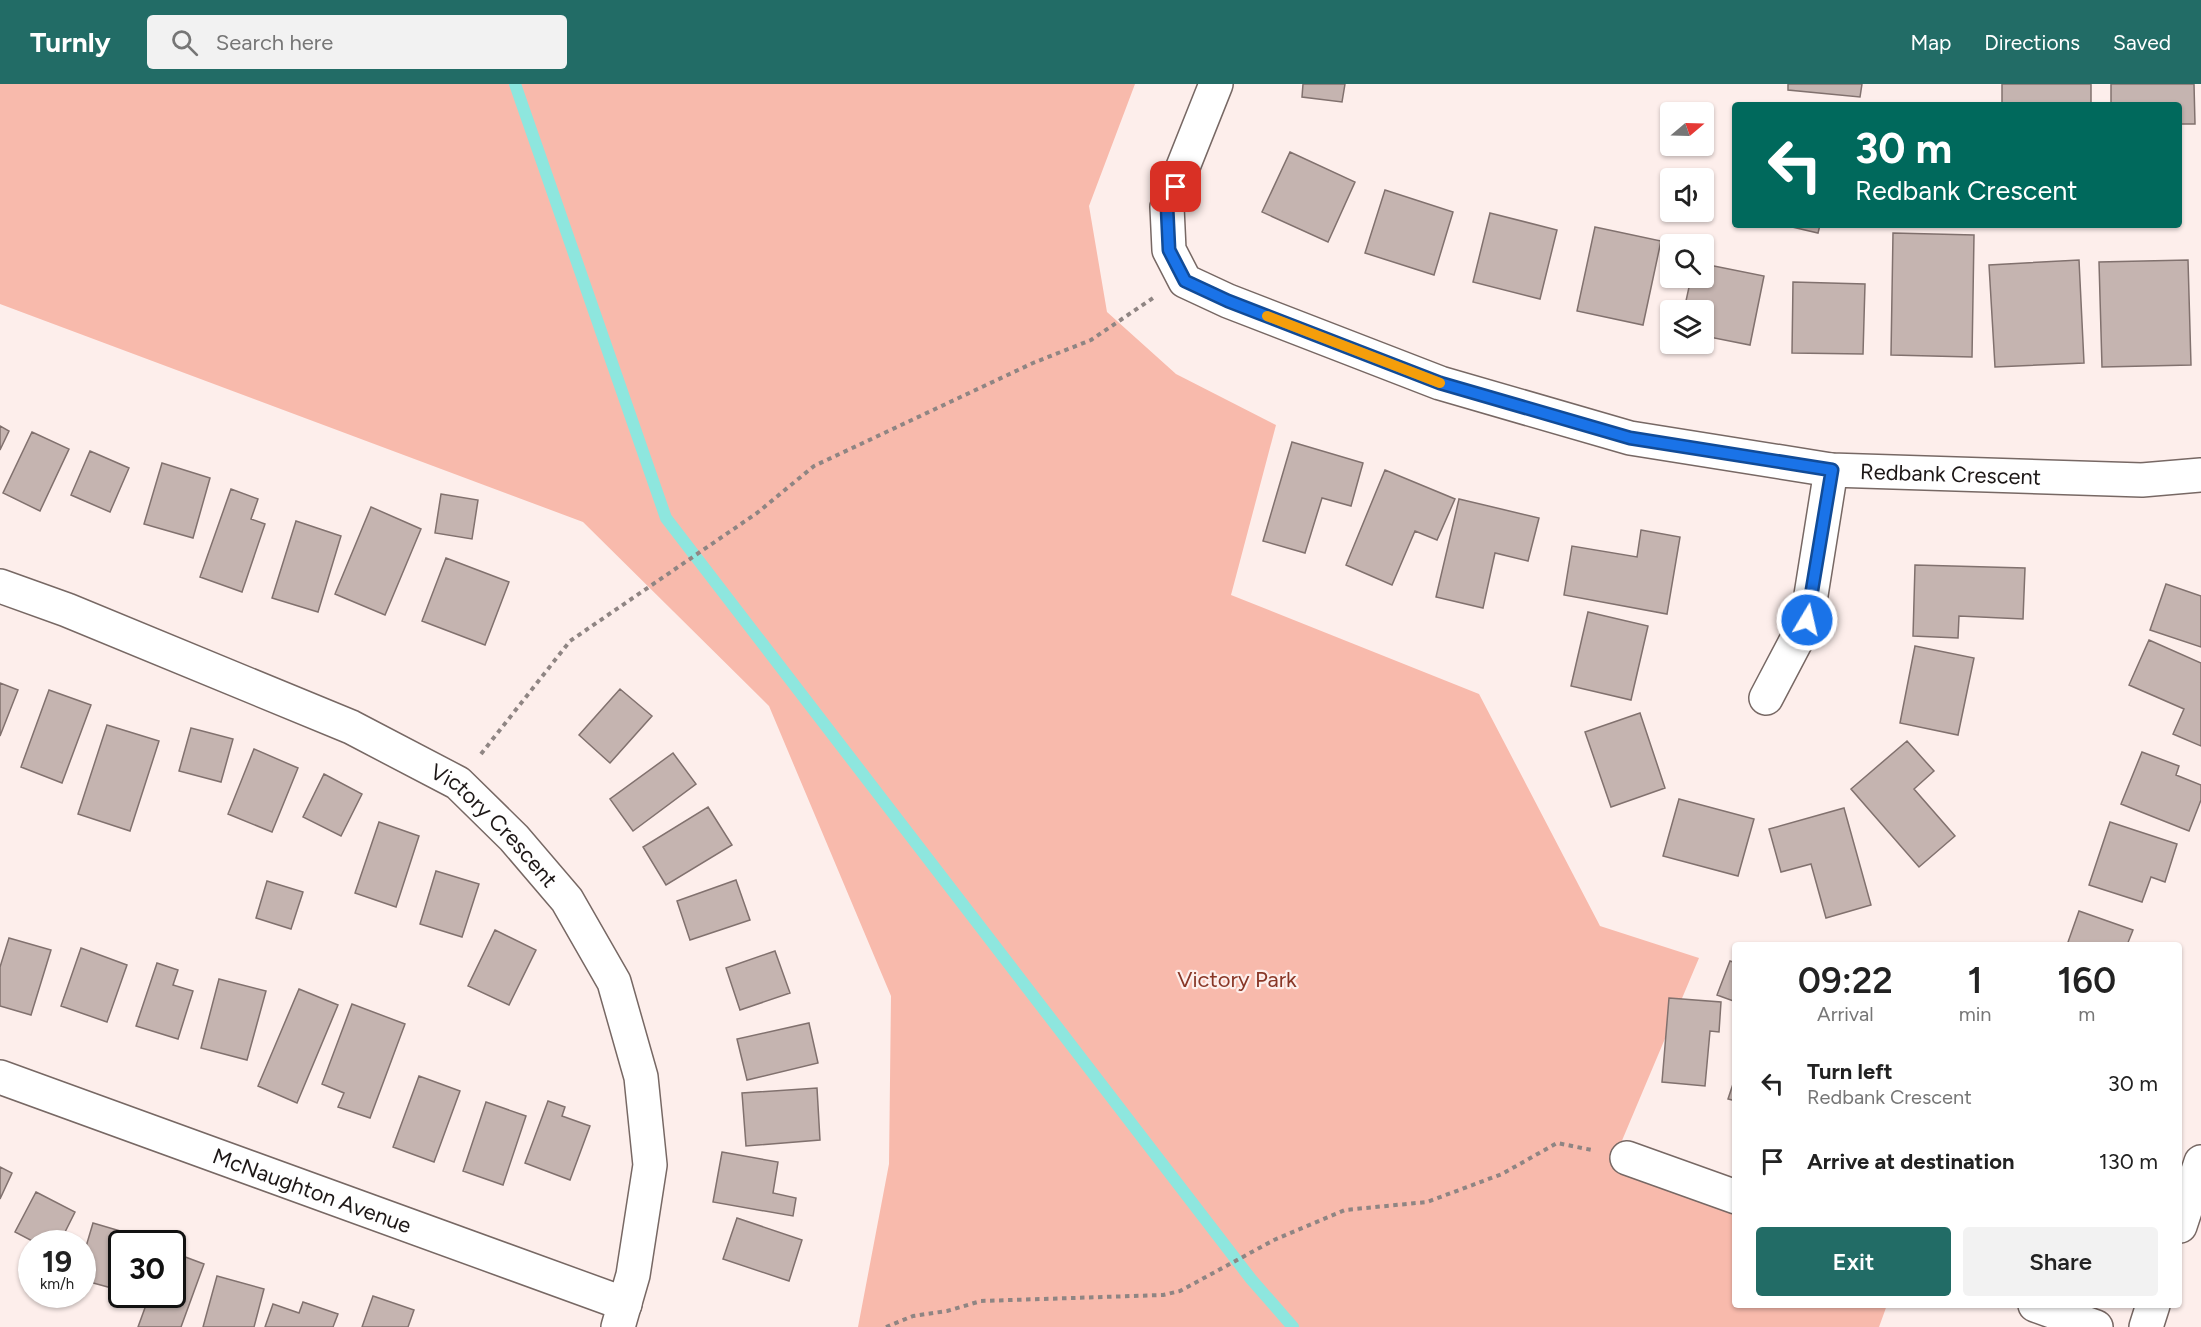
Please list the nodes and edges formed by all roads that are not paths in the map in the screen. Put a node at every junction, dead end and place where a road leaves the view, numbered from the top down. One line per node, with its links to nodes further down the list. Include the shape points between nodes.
1 (1216, 84): 2 (street, Redbank Crescent, via 1167,207 1169,250 1185,281 1440,383 1529,409 1630,438)
2 (1832, 470): 3 (street, Redbank Crescent, via 2142,480); 5 (street, via 1807,620)
3 (2201, 475)
4 (0, 586): 13 (street, Victory Crescent, via 351,728 458,783 514,838 567,900 614,982 641,1077 650,1165 633,1275)
5 (1766, 698)
6 (0, 1077): 13 (street, McNaughton Avenue)
7 (1627, 1158): 9 (street)
8 (2201, 1162): 10 (street)
9 (1732, 1196)
10 (2182, 1220)
11 (2043, 1308): 14 (street)
12 (2152, 1308): 15 (street)
13 (621, 1316)
14 (2096, 1327)
15 (2146, 1327)

